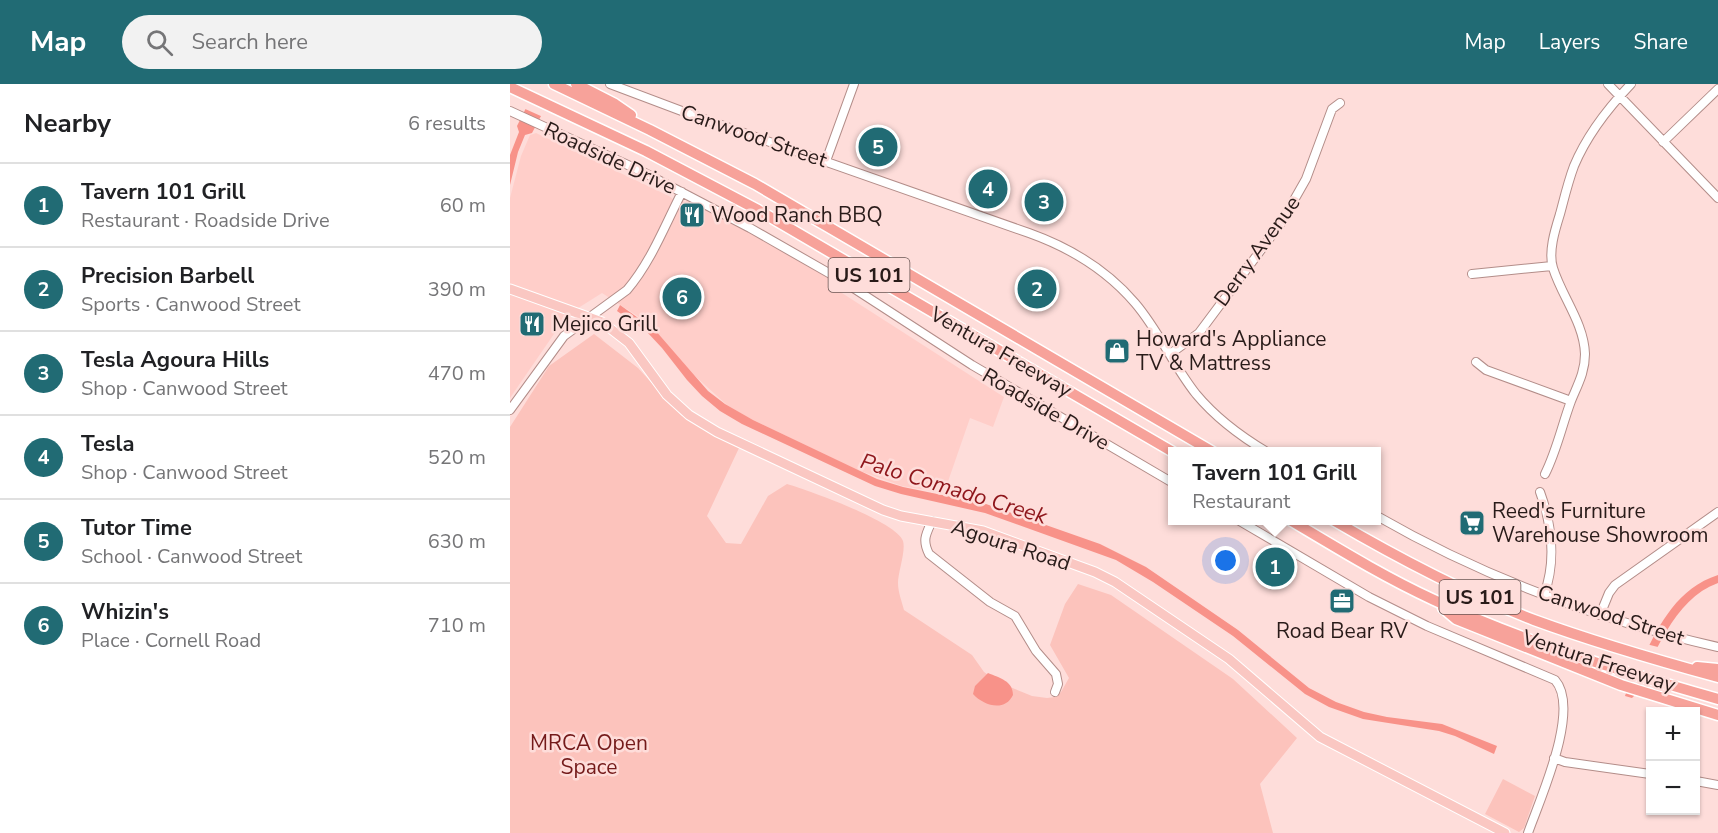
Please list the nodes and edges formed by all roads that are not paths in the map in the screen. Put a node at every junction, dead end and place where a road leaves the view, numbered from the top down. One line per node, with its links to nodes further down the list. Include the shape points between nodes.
1 (554, 84): 7 (highway, Ventura Freeway / US 101)
2 (610, 84): 13 (street, Canwood Street)
3 (854, 84): 13 (street)
4 (1608, 84): 9 (street)
5 (1631, 84): 9 (street)
6 (510, 87): 26 (highway, Ventura Freeway / US 101, via 646,151 758,210)
7 (572, 87): 24 (highway, Ventura Freeway / US 101, via 755,184)
8 (1718, 89): 12 (street)
9 (1619, 96): 12 (street); 16 (street, via 1591,134 1574,166 1555,233)
10 (1340, 103): 20 (street, Derry Avenue, via 1332,109 1306,179 1281,223 1199,333)
11 (513, 113): 14 (street, Roadside Drive)
12 (1663, 142): 15 (street)
13 (826, 161): 20 (street, Canwood Street, via 1074,252 1121,288)
14 (682, 192): 19 (street, via 634,281); 28 (street, Roadside Drive, via 841,280 972,365)
15 (1718, 198)
16 (1552, 266): 17 (street); 22 (street, via 1585,347 1584,373)
17 (1472, 274)
18 (510, 290): 19 (main road, Agoura Road)
19 (588, 316): 23 (street, via 557,344); 32 (main road, Agoura Road, via 620,334 676,405 703,425 883,510)
20 (1170, 354): 25 (street, Canwood Street, via 1211,411)
21 (1476, 362): 22 (street, via 1486,370)
22 (1571, 401): 27 (street)
23 (510, 410)
24 (1204, 447)
25 (1259, 447)
26 (1168, 449)
27 (1545, 474)
28 (1168, 480)
29 (1540, 492): 36 (street, via 1547,511 1552,562)
30 (1718, 512): 38 (street, via 1615,585)
31 (1381, 518): 36 (street, Canwood Street, via 1476,567)
32 (932, 521): 43 (street, via 924,538 929,554 990,602 1015,616 1036,651 1056,674 1058,684); 50 (main road, Agoura Road, via 983,531 1115,582 1228,658 1320,737)
33 (1247, 525): 46 (street, via 1369,597 1548,677 1560,686 1563,724)
34 (1298, 525): 37 (highway, Ventura Freeway / US 101)
35 (1342, 525): 40 (highway, Ventura Freeway / US 101, via 1429,573 1533,619)
36 (1544, 595): 38 (street, Canwood Street)
37 (1433, 600): 44 (highway, Ventura Freeway / US 101, via 1545,646); 45 (highway, via 1456,619 1621,685)
38 (1600, 615): 39 (street, Canwood Street)
39 (1718, 647)
40 (1678, 666): 41 (highway); 42 (highway, Ventura Freeway / US 101)
41 (1718, 669)
42 (1718, 677)
43 (1054, 692)
44 (1718, 699)
45 (1718, 715)
46 (1554, 758): 47 (street); 51 (street)
47 (1646, 773)
48 (1700, 782): 49 (street)
49 (1718, 785)
50 (1505, 833)
51 (1528, 833)

